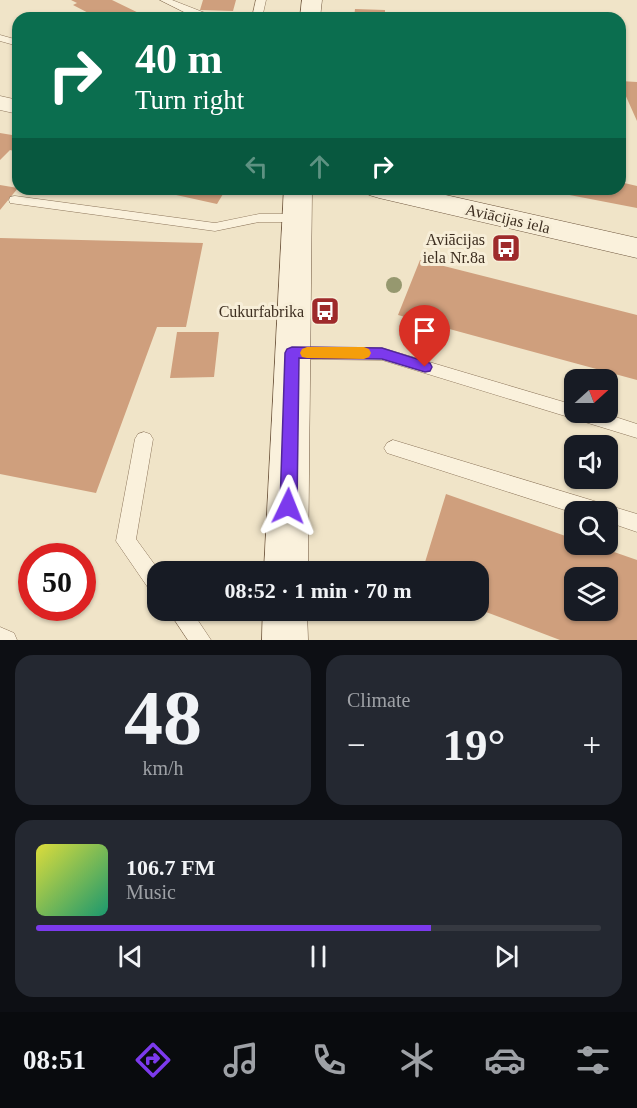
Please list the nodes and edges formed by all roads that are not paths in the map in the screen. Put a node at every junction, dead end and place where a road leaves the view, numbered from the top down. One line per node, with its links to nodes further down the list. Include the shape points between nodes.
1 (165, 0): 2 (lane)
2 (191, 12)
3 (405, 195): 6 (main road, Aviācijas iela)
4 (15, 200): 5 (lane, via 215,227 259,218)
5 (298, 203): 7 (main road)
6 (637, 248)
7 (292, 353): 8 (lane, via 382,354); 16 (main road)
8 (564, 409)
9 (611, 423): 10 (lane)
10 (637, 431)
11 (144, 440): 17 (lane, via 126,541)
12 (393, 448): 13 (lane)
13 (564, 501)
14 (618, 517): 15 (lane)
15 (637, 523)
16 (286, 561)
17 (147, 570)
18 (186, 621): 22 (lane)
19 (285, 621): 23 (main road)
20 (0, 637): 21 (lane)
21 (7, 640)
22 (201, 640)
23 (285, 640)

